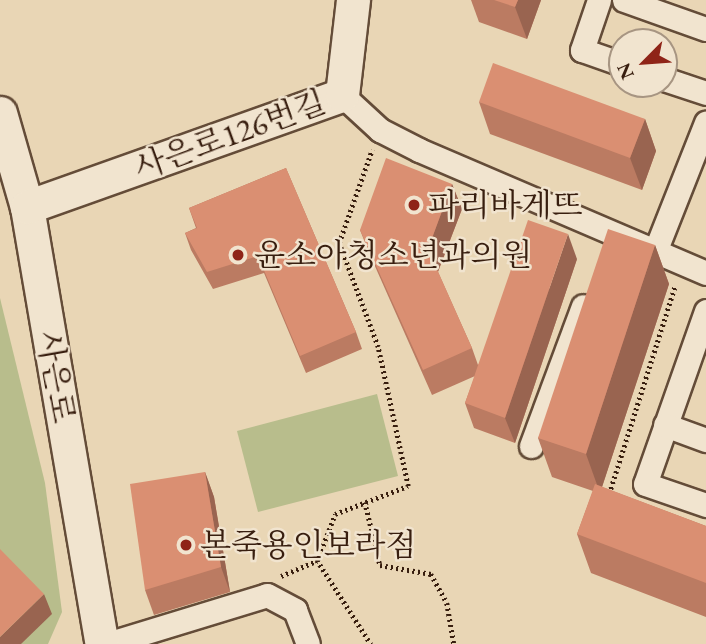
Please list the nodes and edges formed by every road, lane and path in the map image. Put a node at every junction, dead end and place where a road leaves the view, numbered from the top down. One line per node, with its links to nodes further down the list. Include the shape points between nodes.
1 (354, 0): 8 (main road, 사은로126번길)
2 (599, 0): 5 (street, via 582,50)
3 (624, 0): 4 (street)
4 (706, 29)
5 (608, 59)
6 (678, 84): 7 (street)
7 (706, 93)
8 (342, 95): 11 (street); 12 (main road, 사은로126번길)
9 (0, 113): 12 (main road, 사은로)
10 (706, 123): 14 (street)
11 (380, 130): 13 (street); 22 (path, via 339,243 378,347 408,486)
12 (27, 208): 26 (main road, 사은로)
13 (613, 228): 14 (street); 15 (street)
14 (656, 249): 16 (street)
15 (603, 254)
16 (706, 272)
17 (593, 279): 21 (street)
18 (706, 311): 19 (street)
19 (665, 425): 20 (street); 23 (street, via 645,484)
20 (706, 440)
21 (531, 446)
22 (365, 502): 24 (path, via 335,514); 29 (path, via 380,565 431,574 447,603)
23 (706, 505)
24 (317, 561): 25 (path, via 266,582); 28 (path)
25 (267, 595): 26 (street); 27 (street, via 295,610)
26 (105, 644)
27 (308, 644)
28 (371, 644)
29 (454, 644)

